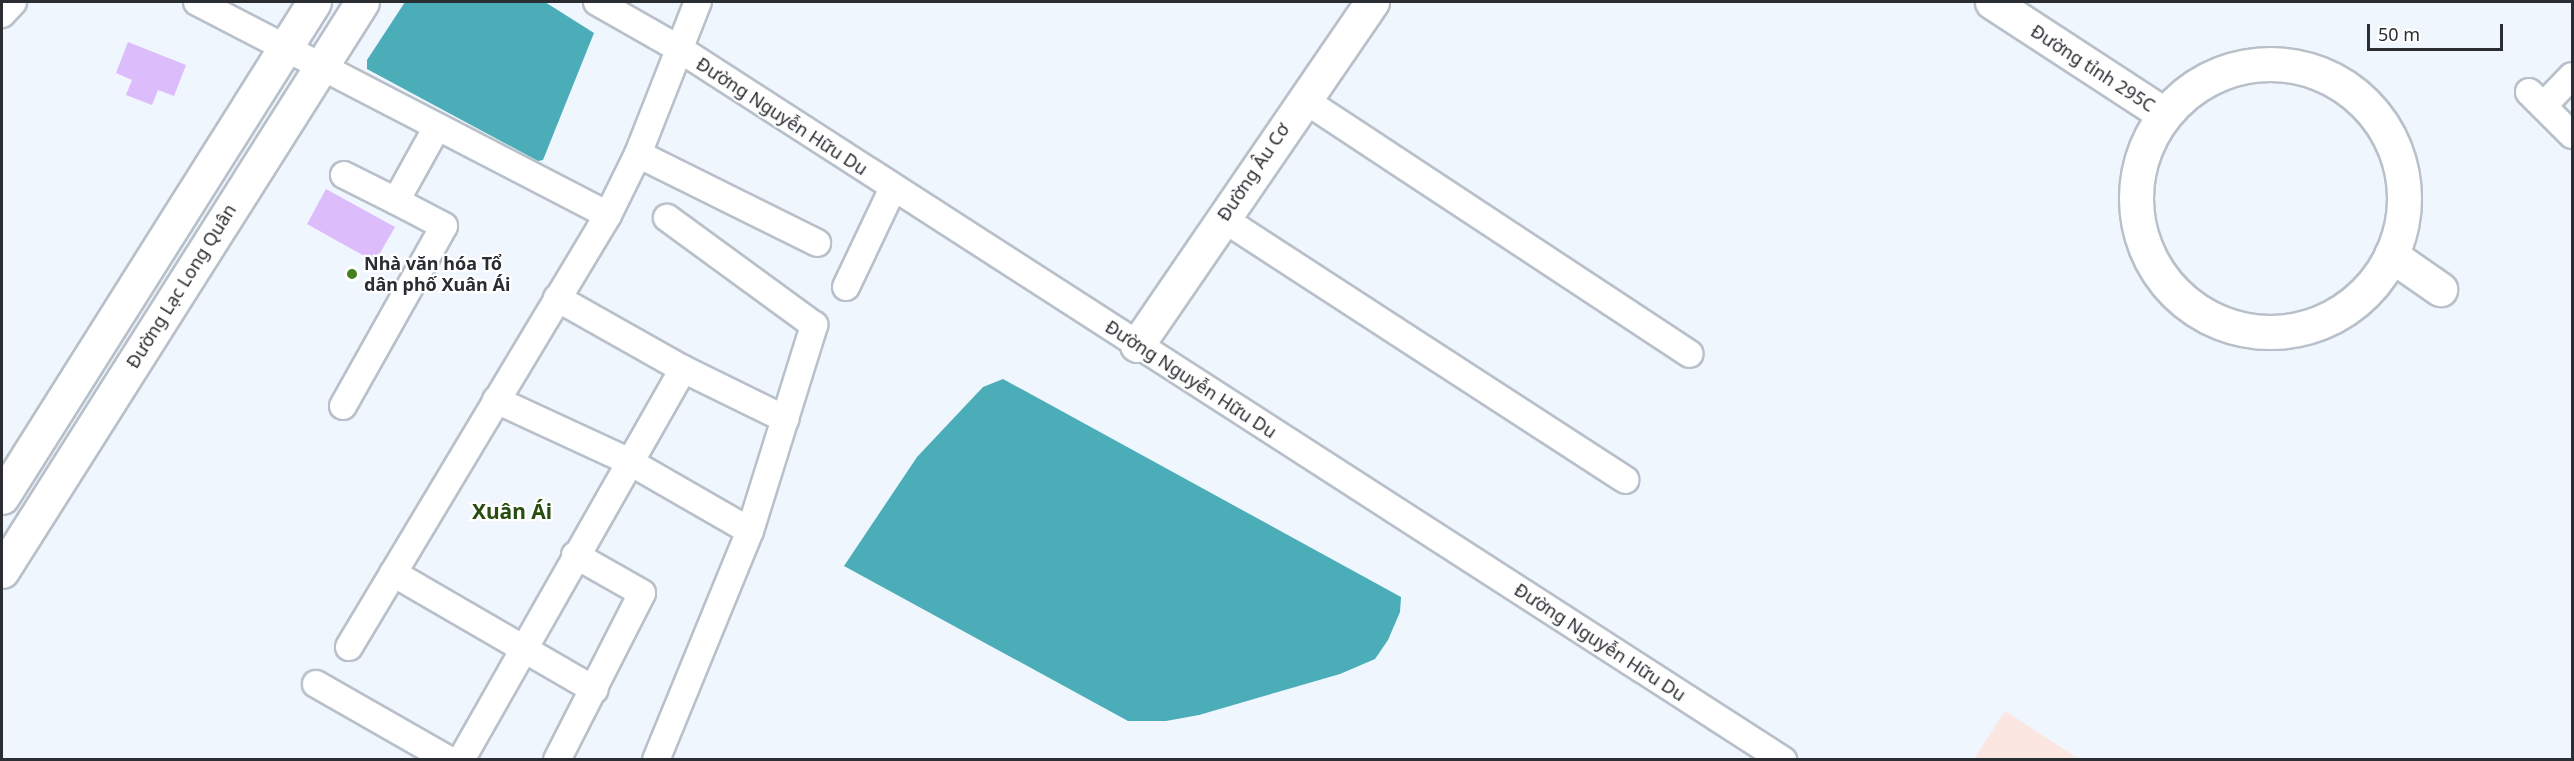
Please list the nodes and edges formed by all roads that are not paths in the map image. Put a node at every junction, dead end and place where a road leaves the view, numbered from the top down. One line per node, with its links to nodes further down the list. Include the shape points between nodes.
1 (13, 2): 9 (street)
2 (197, 2): 10 (street)
3 (314, 2): 10 (main road)
4 (362, 2): 12 (main road, Đường Lạc Long Quân)
5 (597, 2): 11 (street, Đường Nguyễn Hữu Du)
6 (698, 2): 11 (street)
7 (1372, 2): 14 (main road, Đường Âu Cơ)
8 (1992, 2): 15 (main road, Đường tỉnh 295C)
9 (2, 14)
10 (285, 48): 12 (street); 30 (main road)
11 (678, 48): 18 (street); 20 (street, Đường Nguyễn Hữu Du)
12 (321, 66): 16 (street); 32 (main road, Đường Lạc Long Quân)
13 (2572, 76): 17 (street, via 2537,99)
14 (1303, 99): 24 (main road, Đường Âu Cơ); 33 (street)
15 (2164, 114): 26 (main road, Đường tỉnh 295C, via 2196,85 2226,71 2258,64 2301,68 2341,85 2374,114 2396,153 2404,196); 26 (main road, Đường tỉnh 295C, via 2139,164 2138,219 2158,271 2198,310 2246,330 2306,327 2345,309 2362,296)
16 (437, 127): 21 (street); 22 (street)
17 (2572, 135)
18 (638, 154): 22 (street); 25 (street)
19 (344, 175): 21 (street)
20 (893, 188): 27 (street); 31 (street, Đường Nguyễn Hữu Du)
21 (396, 201): 36 (street, via 444,226)
22 (608, 215): 29 (street)
23 (667, 218): 37 (street, via 814,325)
24 (1222, 218): 31 (main road, Đường Âu Cơ); 39 (street)
25 (817, 243)
26 (2391, 255): 28 (main road)
27 (846, 287)
28 (2440, 289)
29 (557, 298): 34 (street); 35 (street)
30 (106, 332): 32 (main road); 40 (main road)
31 (1137, 345): 53 (street, Đường Nguyễn Hữu Du)
32 (138, 354): 43 (main road, Đường Lạc Long Quân)
33 (1690, 354)
34 (683, 369): 37 (street); 38 (street)
35 (496, 400): 38 (street); 44 (street)
36 (343, 406)
37 (785, 418): 41 (street)
38 (630, 462): 41 (street); 42 (street)
39 (1625, 480)
40 (2, 497)
41 (750, 531): 52 (street)
42 (575, 555): 46 (street); 48 (street, via 642,593)
43 (2, 571)
44 (393, 573): 45 (street); 46 (street)
45 (349, 647)
46 (522, 650): 48 (street); 50 (street)
47 (316, 684): 49 (street)
48 (595, 690): 51 (street)
49 (449, 759)
50 (461, 759)
51 (556, 759)
52 (656, 759)
53 (1783, 759)

